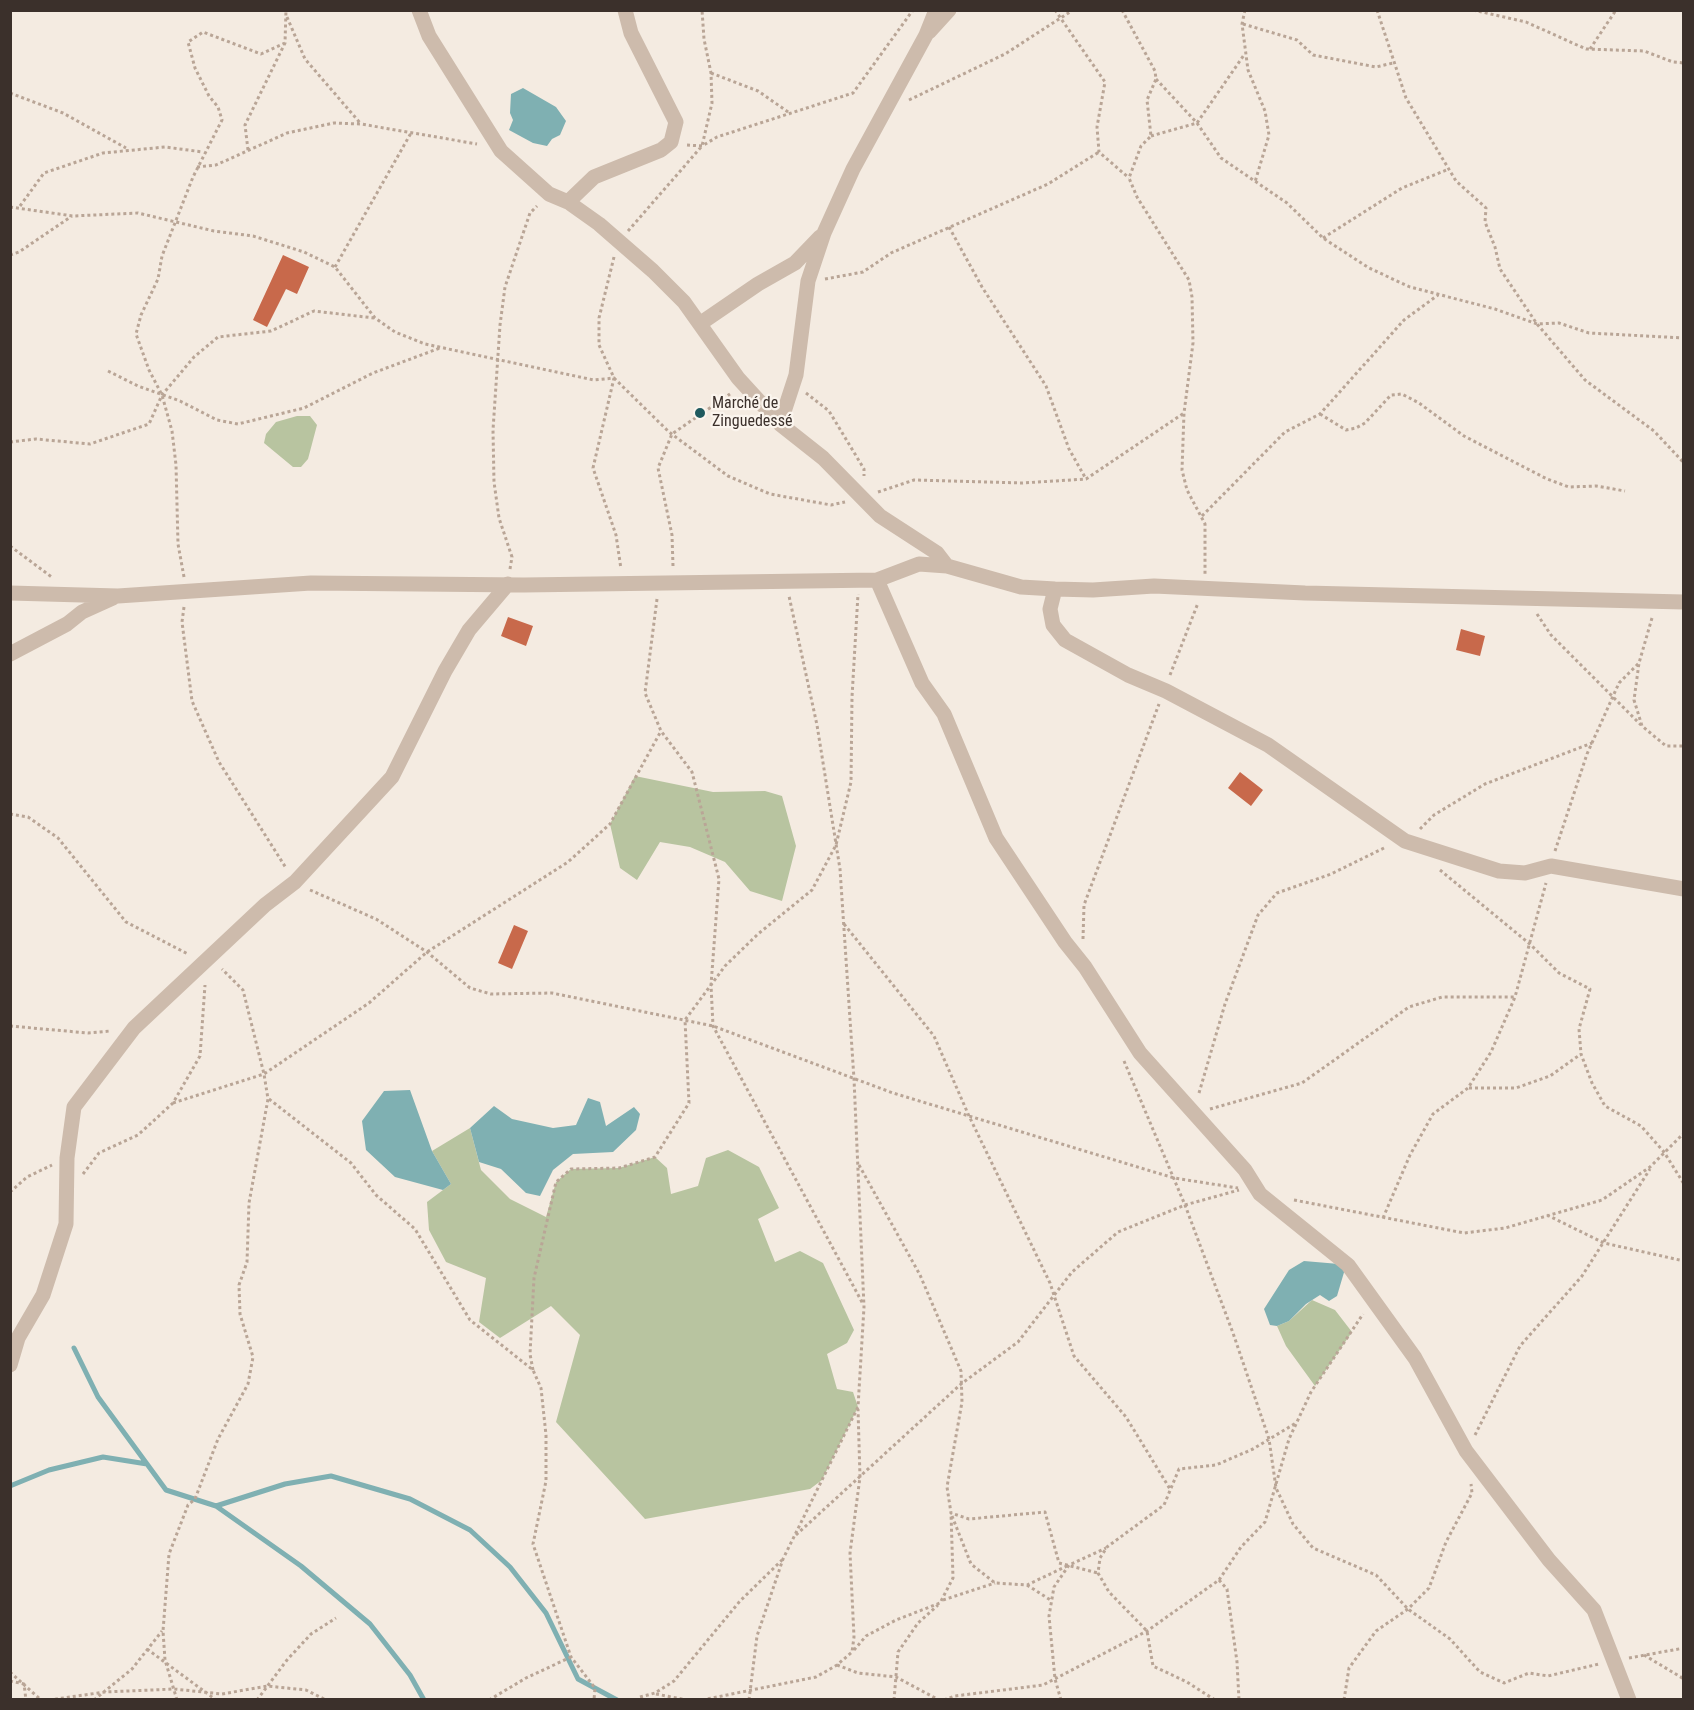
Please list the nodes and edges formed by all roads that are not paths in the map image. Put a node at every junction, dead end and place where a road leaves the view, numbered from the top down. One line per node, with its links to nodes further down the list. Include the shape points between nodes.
1 (419, 10): 6 (street, via 429,36 501,151 549,194)
2 (625, 10): 6 (street, via 631,33 676,122 670,142 661,150 594,177)
3 (936, 10): 5 (street)
4 (950, 10): 5 (street)
5 (926, 35): 7 (street, via 886,105)
6 (568, 202): 8 (street, via 653,270)
7 (824, 232): 8 (street, via 795,262); 9 (street, via 808,281 794,383)
8 (701, 323): 9 (street, via 743,384)
9 (780, 424): 10 (street, via 823,458 880,516 937,553)
10 (947, 566): 11 (street, via 919,564); 13 (street, via 1021,587)
11 (877, 580): 12 (street); 22 (street, via 922,682 944,714 996,838 1065,942 1140,1053 1245,1170 1260,1194 1348,1264 1415,1358 1466,1451 1549,1560 1594,1610)
12 (508, 584): 15 (street, via 311,583); 21 (street, via 469,630 392,777 295,882 265,905 134,1028 74,1107 67,1158 66,1224 43,1295 18,1338)
13 (1055, 589): 16 (street, via 1166,586); 20 (street, via 1050,609 1053,625 1065,640 1268,745 1405,841 1499,871 1525,873 1551,866)
14 (10, 593): 15 (street)
15 (118, 596): 17 (street)
16 (1683, 602)
17 (28, 644): 18 (street); 19 (street)
18 (10, 645)
19 (10, 654)
20 (1683, 889)
21 (10, 1365)
22 (1629, 1700)

